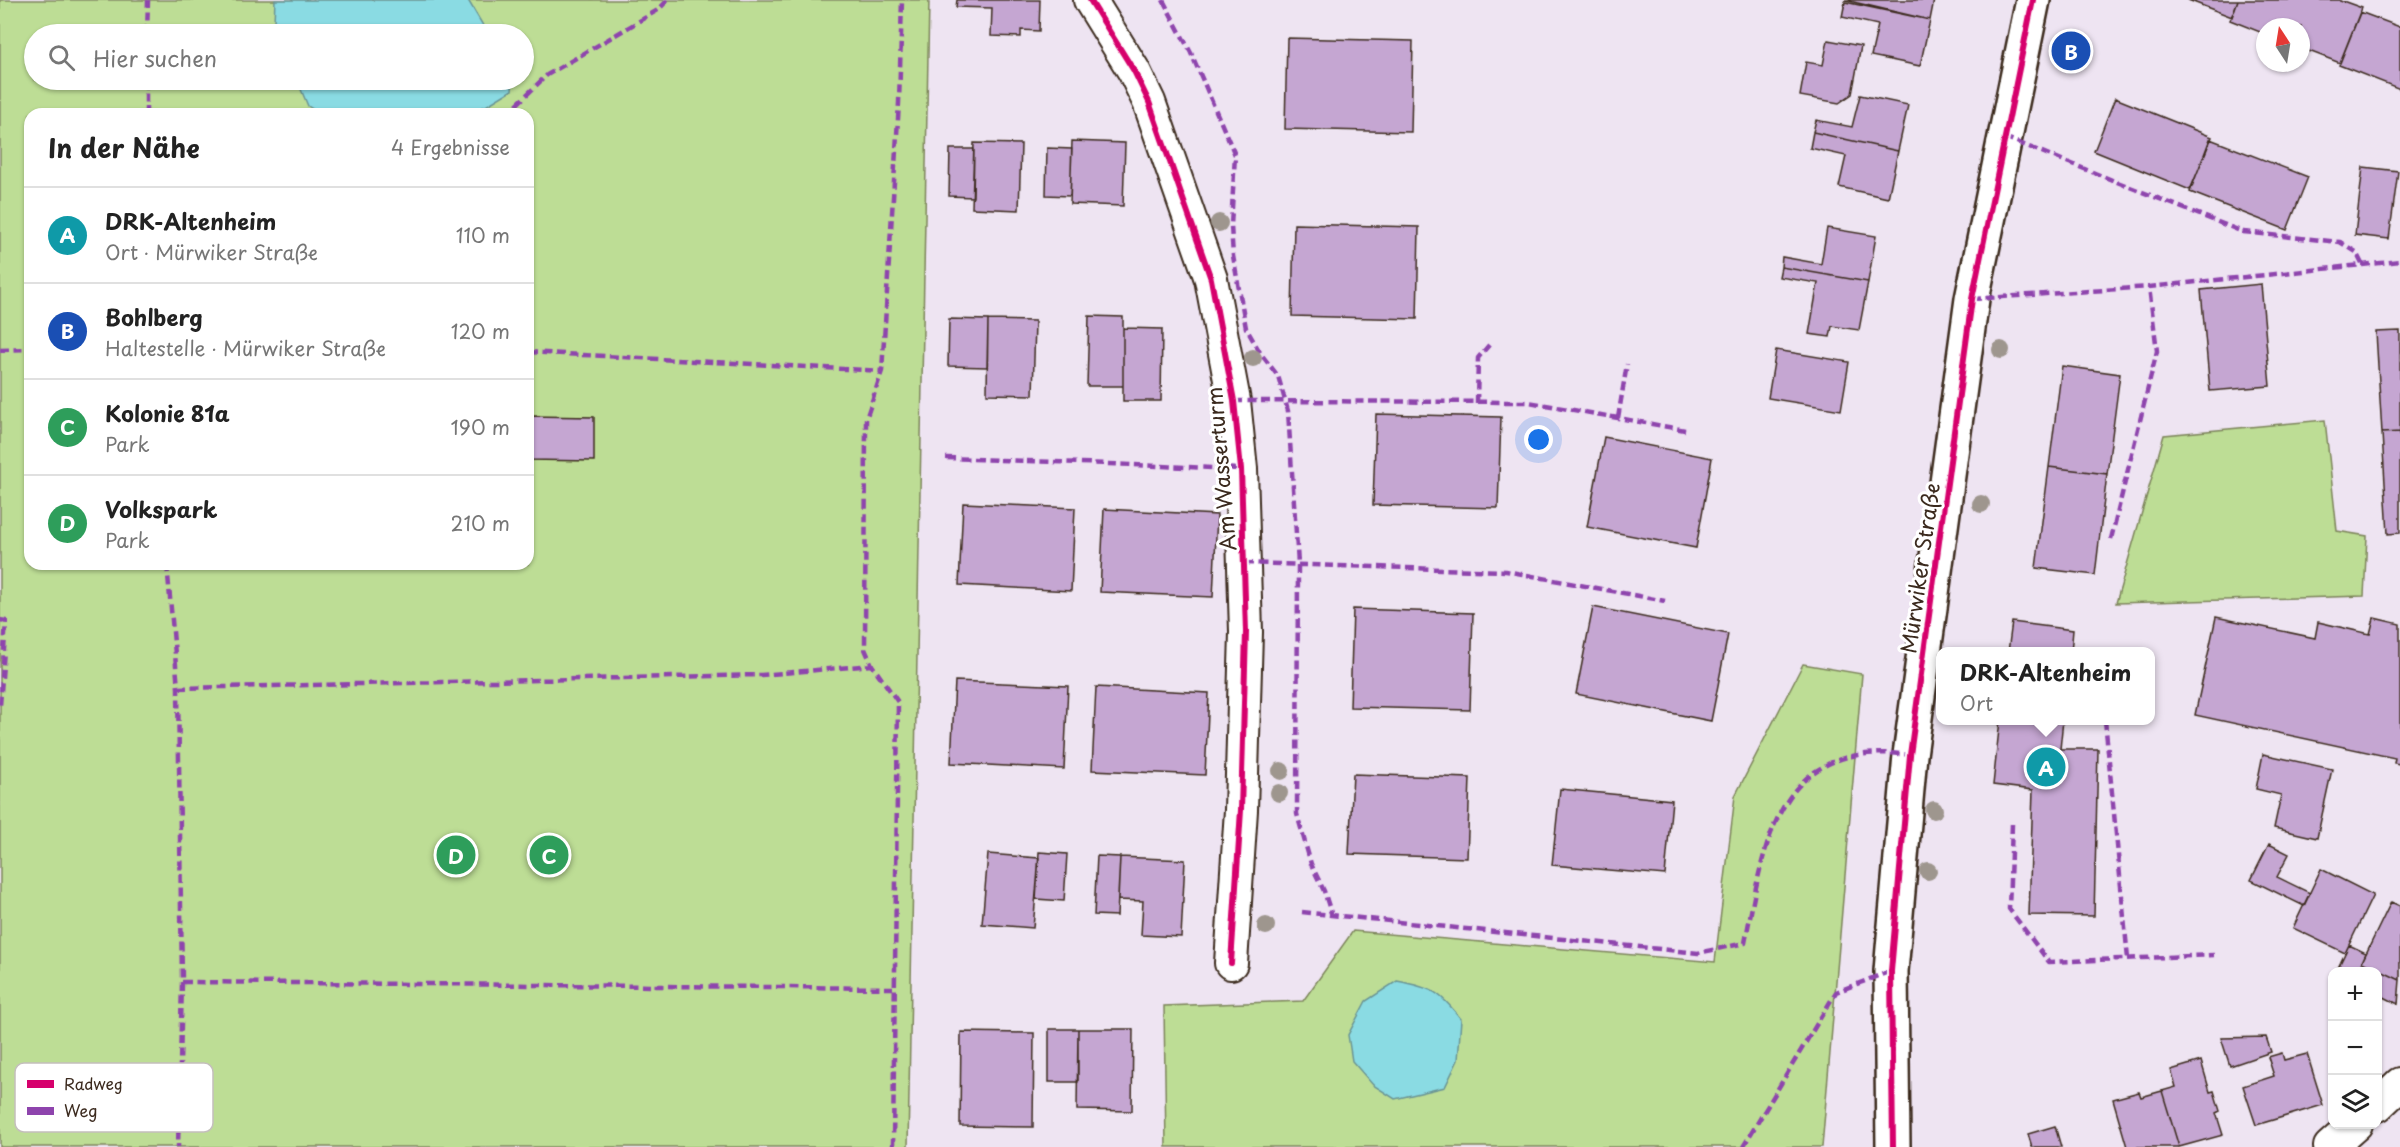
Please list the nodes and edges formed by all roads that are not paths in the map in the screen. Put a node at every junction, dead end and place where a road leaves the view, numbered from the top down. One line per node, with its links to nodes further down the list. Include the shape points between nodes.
1 (1090, 0): 3 (street, Am Wasserturm, via 1149,102 1211,279 1234,401 1241,469 1246,632 1242,810)
2 (2033, 0): 7 (main road, Mürwiker Straße, via 1972,298 1910,756 1890,971)
3 (1231, 963)
4 (2400, 1084): 5 (street)
5 (2382, 1101)
6 (2351, 1129): 8 (street)
7 (1893, 1147)
8 (2330, 1147)

